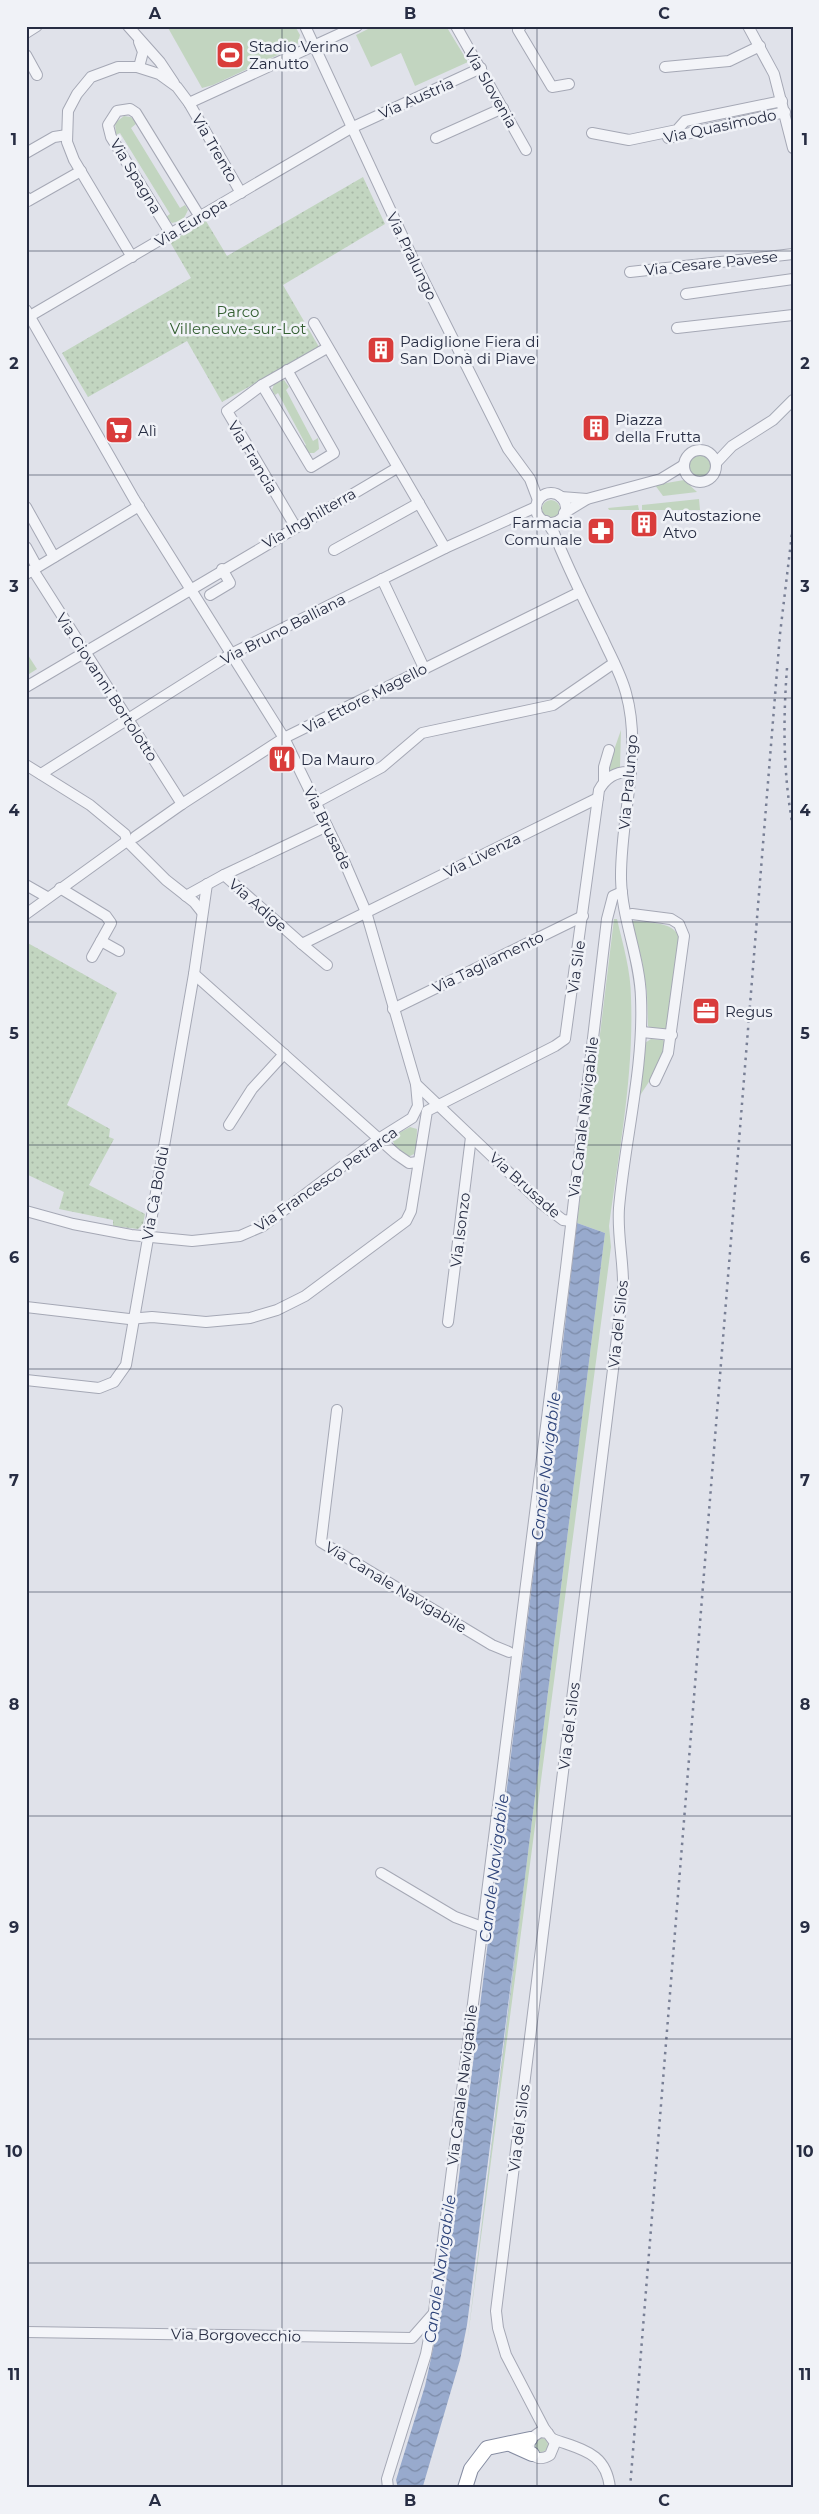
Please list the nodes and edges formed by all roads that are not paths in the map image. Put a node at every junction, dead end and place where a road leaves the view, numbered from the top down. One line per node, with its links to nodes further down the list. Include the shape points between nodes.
1 (37, 26): 8 (street)
2 (128, 26): 9 (street, Via Trento)
3 (305, 26): 10 (street, Via Pralungo)
4 (357, 26): 10 (street, Via Trento)
5 (456, 26): 15 (street, Via Slovenia)
6 (521, 26): 17 (street, via 518,30 552,86)
7 (748, 26): 11 (street)
8 (26, 33)
9 (137, 36): 13 (street, via 143,52); 18 (street, Via Trento)
10 (314, 45): 20 (street, Via Trento); 23 (street, Via Pralungo)
11 (760, 46): 14 (street, via 729,61); 19 (street)
12 (26, 55): 16 (street)
13 (139, 67): 18 (street, Via Trento, via 158,74); 25 (street, via 112,68 86,82 68,111)
14 (665, 67)
15 (481, 68): 21 (street, Via Slovenia); 23 (street, Via Austria)
16 (37, 75)
17 (569, 84)
18 (177, 87): 20 (street, Via Trento)
19 (782, 100): 22 (street); 24 (street, via 685,120 677,130 629,140)
20 (189, 103): 32 (street, Via Trento)
21 (503, 108): 26 (street); 29 (street, Via Slovenia)
22 (785, 112): 27 (street, Via Quasimodo); 28 (street)
23 (351, 128): 32 (street, Via Europa); 55 (street, Via Pralungo, via 504,441)
24 (592, 133)
25 (67, 135): 30 (street, via 54,137); 31 (street, via 71,154)
26 (436, 138)
27 (655, 140)
28 (793, 148)
29 (526, 150)
30 (26, 154)
31 (81, 171): 33 (street, via 28,201); 37 (street)
32 (241, 193): 34 (street, Via Europa)
33 (26, 197)
34 (200, 218): 35 (street, Via Europa); 35 (street, Via Spagna, via 136,113 130,109 117,111 108,126 111,137)
35 (171, 234): 37 (street, Via Europa)
36 (793, 254): 38 (street, Via Cesare Pavese)
37 (132, 257): 41 (street, Via Europa)
38 (630, 272)
39 (793, 280): 40 (street)
40 (686, 294)
41 (28, 313): 62 (street, Via Brusade)
42 (793, 315): 44 (street)
43 (314, 323): 45 (street)
44 (677, 328)
45 (327, 348): 46 (street, Via Francia); 53 (street)
46 (287, 370): 47 (street, Via Francia); 47 (street, via 334,453 311,467)
47 (262, 384): 66 (street, Via Francia, via 226,411)
48 (793, 400): 49 (street, via 773,420)
49 (732, 446): 50 (street); 51 (street)
50 (708, 452): 51 (street); 52 (street, via 692,452)
51 (716, 464): 54 (street, via 714,475 707,481 697,482)
52 (684, 465): 54 (street); 56 (street)
53 (397, 468): 60 (street); 66 (street, Via Inghilterra)
54 (688, 477): 56 (street)
55 (530, 479): 57 (street, Via Pralungo); 61 (street, Via Pralungo)
56 (661, 479): 59 (street)
57 (550, 493): 58 (street, Via Pralungo); 61 (street)
58 (561, 498): 59 (street); 64 (street, Via Pralungo, via 565,504)
59 (587, 499): 64 (street)
60 (419, 503): 69 (street); 70 (street)
61 (537, 504): 65 (street, Via Pralungo, via 539,516); 69 (street, Via Bruno Balliana)
62 (139, 506): 71 (street); 75 (street, Via Brusade)
63 (26, 507): 71 (street)
64 (563, 515): 65 (street, via 554,522); 68 (street, Via Pralungo)
65 (546, 522): 68 (street, Via Pralungo)
66 (295, 526): 72 (street, Via Inghilterra)
67 (26, 547): 73 (street, Via Giovanni Bortolotto)
68 (560, 547): 76 (street, Via Pralungo)
69 (445, 548): 74 (street, Via Bruno Balliana)
70 (334, 550)
71 (54, 557): 73 (street)
72 (222, 569): 75 (street, Via Inghilterra); 77 (street, via 230,583)
73 (32, 570): 78 (street, Via Giovanni Bortolotto)
74 (382, 579): 79 (street, Via Bruno Balliana); 81 (street)
75 (190, 589): 78 (street, Via Inghilterra); 79 (street, Via Brusade)
76 (580, 592): 80 (street, Via Pralungo); 81 (street, Via Ettore Magello)
77 (210, 595)
78 (84, 652): 82 (street, Via Inghilterra); 83 (street, Via Giovanni Bortolotto)
79 (231, 654): 83 (street, Via Bruno Balliana); 84 (street, Via Brusade)
80 (614, 663): 87 (street, Via Pralungo, via 631,716); 91 (street, via 554,705 422,733 382,767)
81 (424, 668): 84 (street, Via Ettore Magello)
82 (26, 687)
83 (127, 718): 88 (street, Via Bruno Balliana); 92 (street, Via Giovanni Bortolotto)
84 (284, 738): 91 (street, Via Brusade); 92 (street, Via Ettore Magello)
85 (609, 750): 89 (street, Via Sile)
86 (26, 765): 88 (street)
87 (631, 772): 89 (street, via 618,773); 99 (street, Via Pralungo, via 622,848)
88 (41, 774): 94 (street, via 90,805)
89 (604, 781): 90 (street, Via Sile)
90 (598, 798): 103 (street, Via Livenza); 106 (street, Via Sile)
91 (315, 803): 93 (street, Via Brusade)
92 (182, 804): 94 (street, Via Ettore Magello)
93 (327, 826): 95 (street); 103 (street, Via Brusade)
94 (131, 839): 98 (street, Via Ettore Magello); 100 (street, via 140,842 142,855)
95 (224, 875): 96 (street, Via Adige); 108 (street, Via Adige)
96 (207, 884): 100 (street, Via Adige); 102 (street, Via Cà Boldù)
97 (26, 886): 101 (street)
98 (60, 888): 101 (street, Via Ettore Magello); 107 (street, via 106,916 111,923)
99 (622, 892): 104 (street, Via Pralungo); 127 (street, Via Canale Navigabile, via 614,896 607,919)
100 (186, 896): 102 (street)
101 (47, 897): 105 (street, Via Ettore Magello)
102 (202, 912): 112 (street, Via Cà Boldù)
103 (366, 912): 108 (street); 113 (street, Via Brusade)
104 (629, 913): 114 (street, Via del Silos, via 640,979); 115 (street, via 670,919 680,924 684,936)
105 (26, 914)
106 (582, 916): 113 (street, Via Tagliamento); 119 (street, Via Sile, via 565,1039)
107 (101, 941): 109 (street); 110 (street)
108 (302, 944): 111 (street, Via Adige)
109 (119, 951)
110 (92, 957)
111 (327, 965)
112 (194, 974): 116 (street); 128 (street, Via Cà Boldù)
113 (393, 1008): 118 (street, Via Brusade)
114 (642, 1032): 115 (street); 143 (street, Via del Silos, via 619,1207 623,1289 496,2311 506,2355)
115 (672, 1035): 117 (street, via 664,1065)
116 (284, 1054): 121 (street, via 252,1089); 124 (street)
117 (655, 1081)
118 (416, 1084): 119 (street, Via Brusade); 120 (street, Via Francesco Petrarca, via 418,1106)
119 (437, 1105): 122 (street, via 427,1111); 123 (street, Via Brusade)
120 (409, 1120): 122 (street, via 423,1128); 124 (street, Via Francesco Petrarca)
121 (229, 1125)
122 (422, 1133): 125 (street)
123 (471, 1137): 127 (street, Via Brusade, via 553,1214); 131 (street, Via Isonzo)
124 (380, 1138): 125 (street, via 404,1160); 128 (street, Via Francesco Petrarca, via 250,1233 205,1241)
125 (418, 1162): 130 (street, via 408,1218 296,1301 277,1310 233,1320 206,1322)
126 (26, 1211): 128 (street, Via Francesco Petrarca, via 100,1230)
127 (571, 1221): 134 (street, Via Canale Navigabile)
128 (148, 1236): 130 (street, Via Cà Boldù)
129 (26, 1307): 130 (street)
130 (134, 1318): 132 (street, Via Cà Boldù, via 126,1365 119,1378 110,1384 94,1389)
131 (448, 1322)
132 (26, 1380)
133 (337, 1410): 135 (street, Via Canale Navigabile, via 321,1542 492,1645)
134 (524, 1586): 135 (street, Via Canale Navigabile); 136 (street, Via Canale Navigabile)
135 (509, 1652): 136 (street, Via Canale Navigabile)
136 (514, 1676): 138 (street, Via Canale Navigabile)
137 (381, 1874): 138 (street, via 465,1922)
138 (482, 1927): 139 (street, Via Canale Navigabile)
139 (434, 2312): 141 (street); 142 (street, Via Canale Navigabile)
140 (26, 2332): 141 (street, Via Borgovecchio)
141 (412, 2338): 142 (street)
142 (426, 2353): 151 (street, Via Canale Navigabile, via 387,2479)
143 (536, 2412): 144 (street, Via del Silos); 145 (street)
144 (550, 2436): 145 (street, via 540,2432); 147 (street); 149 (street, via 554,2448)
145 (531, 2437): 146 (highway); 148 (street, via 528,2447)
146 (509, 2443): 148 (highway); 150 (highway, via 486,2449 476,2459)
147 (580, 2449): 149 (street, via 562,2450); 152 (street, via 596,2457 603,2465)
148 (532, 2454): 149 (street, via 539,2458)
149 (550, 2455)
150 (467, 2485)
151 (388, 2488)
152 (610, 2488)

